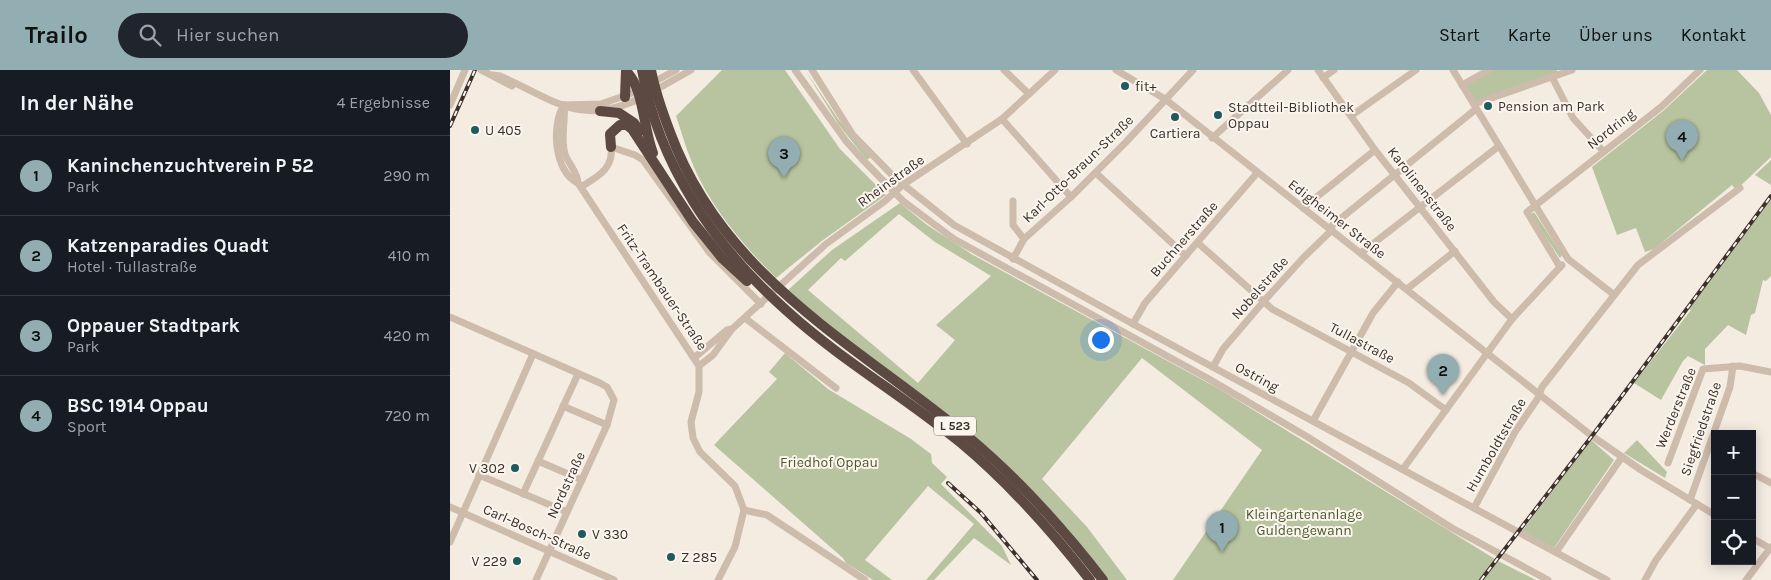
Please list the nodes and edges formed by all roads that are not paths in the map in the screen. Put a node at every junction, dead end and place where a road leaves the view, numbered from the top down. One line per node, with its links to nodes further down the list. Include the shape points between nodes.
1 (465, 70): 33 (street)
2 (481, 70): 24 (street)
3 (626, 70): 30 (highway); 31 (highway)
4 (642, 70): 37 (highway, L 523)
5 (651, 70): 37 (highway, L 523)
6 (676, 70): 30 (street)
7 (691, 70): 30 (street)
8 (812, 70): 51 (street, Ostring, via 853,135)
9 (913, 70): 42 (street)
10 (1004, 70): 29 (street)
11 (1054, 70): 29 (street, Rheinstraße)
12 (1116, 70): 32 (street, Edigheimer Straße)
13 (1193, 70): 32 (street, Karl-Otto-Braun-Straße)
14 (1288, 70): 40 (street)
15 (1318, 70): 26 (street, Karolinenstraße)
16 (1334, 70): 26 (street)
17 (1416, 70): 38 (street)
18 (1453, 70): 27 (street)
19 (1489, 70): 27 (street)
20 (1572, 70): 23 (street)
21 (1700, 70): 46 (street, Nordring, via 1661,107)
22 (798, 72): 54 (street, via 846,141)
23 (1560, 72): 25 (street)
24 (493, 75): 28 (street); 28 (street)
25 (1552, 77): 35 (street); 46 (street, via 1573,118)
26 (1324, 78): 38 (street, Karolinenstraße)
27 (1462, 85): 35 (street)
28 (520, 87): 34 (street)
29 (1029, 94): 39 (street, Rheinstraße)
30 (640, 95): 31 (street); 36 (street); 41 (highway)
31 (625, 97): 34 (street, via 601,104)
32 (1165, 99): 40 (street, Edigheimer Straße); 47 (street, Karl-Otto-Braun-Straße)
33 (450, 105)
34 (564, 105): 36 (street, via 571,110); 52 (street, Fritz-Trambauer-Straße, via 564,146)
35 (1475, 106): 43 (street); 50 (street, Nobelstraße)
36 (600, 111): 41 (highway, via 628,117)
37 (659, 114): 70 (highway, L 523, via 705,204)
38 (1351, 116): 45 (street, Karolinenstraße)
39 (1002, 119): 42 (street, Rheinstraße); 55 (street)
40 (1212, 138): 48 (street, Edigheimer Straße)
41 (648, 142): 49 (highway)
42 (967, 144): 51 (street, Rheinstraße)
43 (1499, 146): 57 (street); 58 (street)
44 (611, 147): 49 (highway, via 612,131 620,125 627,126 637,135); 52 (street, via 609,166); 75 (street, via 643,160 722,267)
45 (1375, 150): 50 (street, Karolinenstraße); 59 (street)
46 (1603, 151): 58 (street, Nordring)
47 (1096, 173): 55 (street, Karl-Otto-Braun-Straße); 65 (street)
48 (1257, 173): 59 (street, Edigheimer Straße); 62 (street, Buchnerstraße)
49 (661, 175): 70 (highway, via 722,258)
50 (1395, 175): 57 (street, Karolinenstraße); 60 (street, Nobelstraße)
51 (904, 184): 54 (street, Rheinstraße); 66 (street, Ostring, via 954,225)
52 (579, 185): 84 (street, Fritz-Trambauer-Straße)
53 (1740, 188): 72 (street, via 1638,265)
54 (894, 193): 75 (street, Rheinstraße, via 826,244); 126 (street, via 924,218 974,251 1225,388 1452,528)
55 (1071, 197): 61 (street, Karl-Otto-Braun-Straße)
56 (1013, 201): 61 (street, via 1013,225)
57 (1420, 206): 63 (street, Karolinenstraße); 64 (street)
58 (1535, 206): 67 (street); 68 (street, via 1527,212)
59 (1303, 208): 60 (street, Edigheimer Straße)
60 (1331, 229): 64 (street, Edigheimer Straße); 74 (street, Nobelstraße)
61 (1024, 239): 66 (street, Karl-Otto-Braun-Straße)
62 (1198, 243): 65 (street, Buchnerstraße); 74 (street, Tullastraße)
63 (1455, 251): 71 (street); 78 (street, Karolinenstraße, via 1494,302)
64 (1362, 253): 69 (street, Edigheimer Straße)
65 (1186, 256): 79 (street, Buchnerstraße, via 1145,303)
66 (1013, 258): 79 (street, Ostring)
67 (1568, 259): 68 (street); 72 (street)
68 (1560, 267): 78 (street)
69 (1398, 282): 71 (street, Edigheimer Straße); 81 (street, via 1378,305)
70 (762, 285): 73 (highway, L 523)
71 (1407, 289): 82 (street, Edigheimer Straße)
72 (1613, 294): 91 (street)
73 (778, 301): 124 (highway, L 523, via 994,472 1056,537); 125 (highway, L 523, via 836,338 937,412 1001,465 1063,529)
74 (1264, 301): 81 (street, Tullastraße); 87 (street, Nobelstraße)
75 (761, 304): 77 (street, Rheinstraße)
76 (450, 317): 83 (street)
77 (745, 318): 80 (street, Rheinstraße); 90 (street)
78 (1512, 319): 82 (street)
79 (1133, 324): 87 (street, Ostring)
80 (732, 329): 84 (street, Rheinstraße); 85 (street, Rheinstraße, via 713,355)
81 (1350, 352): 93 (street, Tullastraße, via 1409,383); 94 (street)
82 (1487, 353): 91 (street, Edigheimer Straße); 93 (street)
83 (534, 354): 89 (street); 102 (street)
84 (694, 358): 85 (street, Fritz-Trambauer-Straße)
85 (699, 366): 111 (street, Fritz-Trambauer-Straße, via 700,392 691,422 693,438 700,452 734,486)
86 (1733, 366): 88 (street, Werderstraße); 96 (street, Siegfriedstraße); 100 (street, Werderstraße, via 1703,369)
87 (1212, 367): 94 (street, Ostring)
88 (1771, 372)
89 (578, 374): 92 (street); 95 (street, Nordstraße, via 607,387 614,400)
90 (836, 388)
91 (1538, 394): 98 (street, Edigheimer Straße); 110 (street, Humboldtstraße)
92 (563, 406): 95 (street); 99 (street)
93 (1446, 410): 101 (street)
94 (1313, 421): 101 (street, Ostring)
95 (607, 425): 104 (street, Nordstraße)
96 (1717, 430)
97 (1711, 451): 107 (street, Siegfriedstraße)
98 (1622, 457): 107 (street, Edigheimer Straße); 119 (street)
99 (538, 461): 104 (street); 106 (street)
100 (1668, 463)
101 (1403, 469): 110 (street, Ostring)
102 (479, 475): 106 (street); 112 (street)
103 (1755, 475): 105 (street)
104 (582, 480): 113 (street, Nordstraße)
105 (1771, 484)
106 (524, 494): 113 (street)
107 (1690, 500): 108 (street, Edigheimer Straße)
108 (1697, 504): 114 (street, Edigheimer Straße); 128 (street)
109 (450, 507): 112 (street, Carl-Bosch-Straße)
110 (1474, 508): 119 (street, Ostring)
111 (744, 510): 122 (street, via 735,542); 123 (street, via 768,514)
112 (463, 512): 116 (street); 118 (street, Carl-Bosch-Straße)
113 (567, 512): 118 (street, Nordstraße)
114 (1711, 513)
115 (1756, 540): 117 (street)
116 (450, 542)
117 (1771, 548): 129 (street)
118 (550, 550): 120 (street, Nordstraße); 121 (street, Carl-Bosch-Straße)
119 (1556, 552): 127 (street, Ostring)
120 (536, 580)
121 (614, 580)
122 (718, 580)
123 (865, 580)
124 (1090, 580)
125 (1103, 580)
126 (1548, 580)
127 (1607, 580)
128 (1645, 580)
129 (1746, 580)

